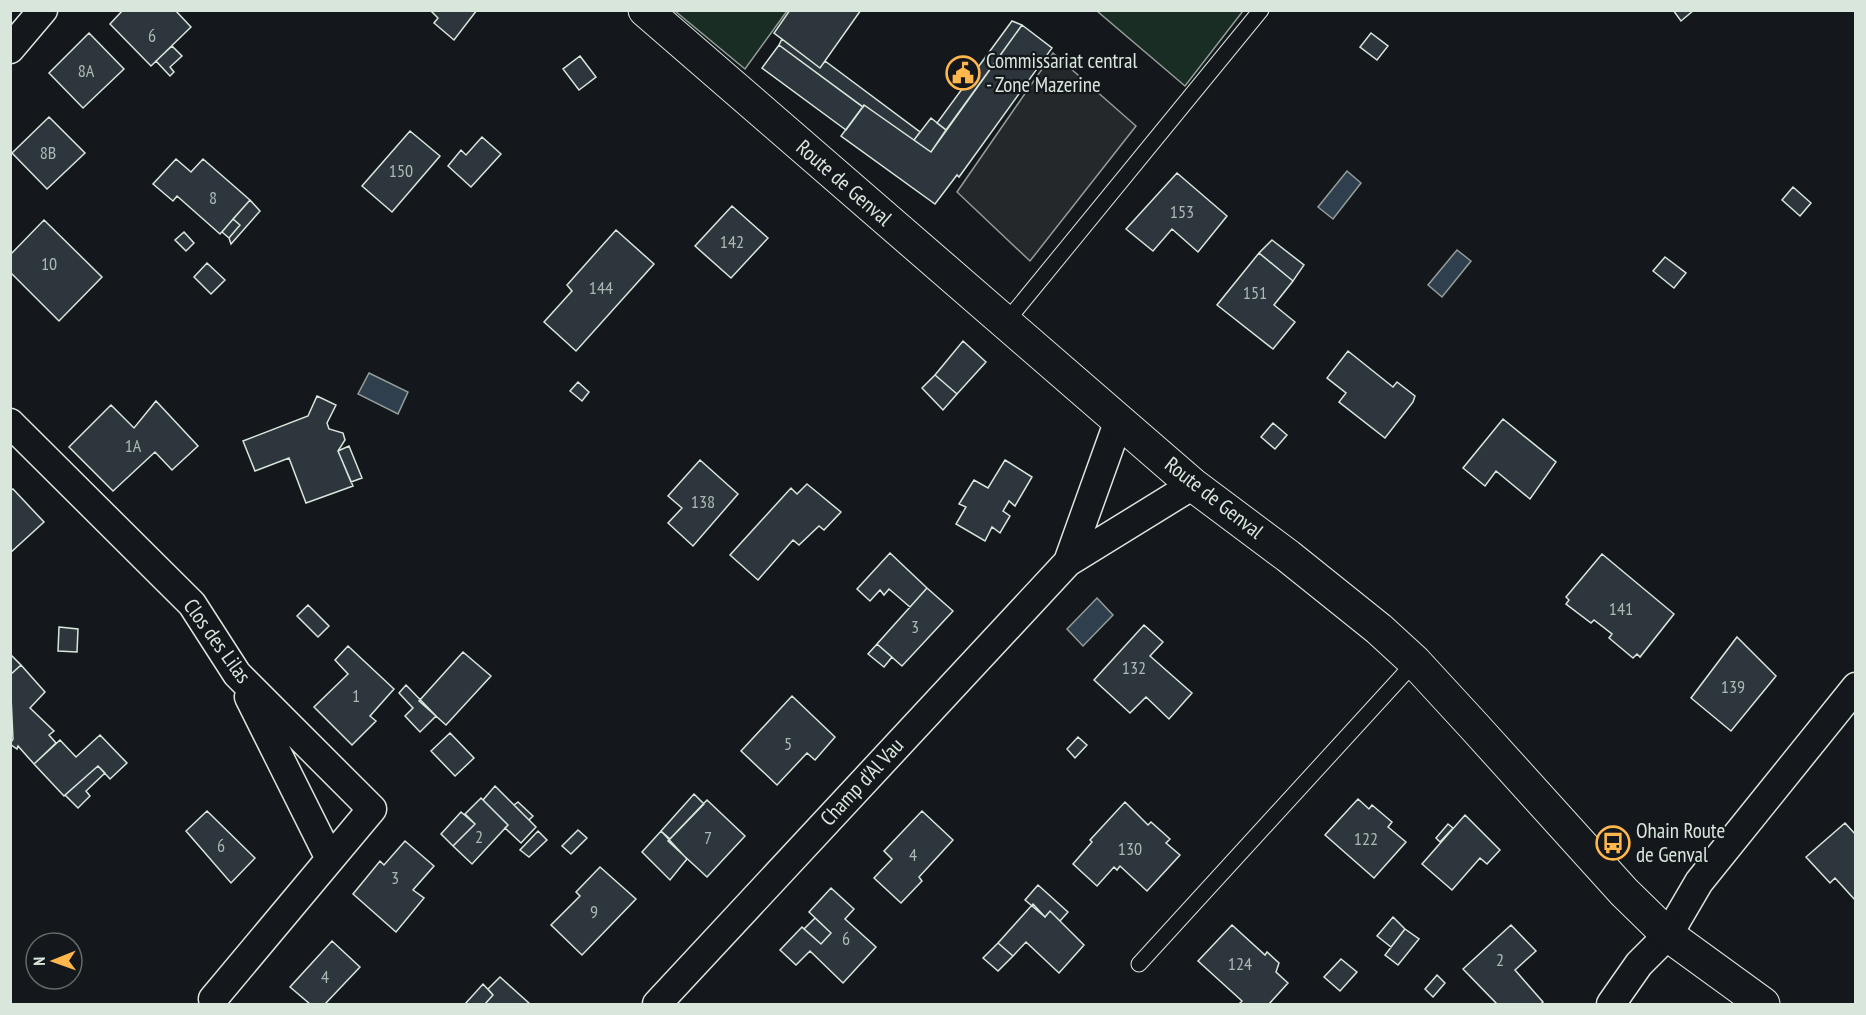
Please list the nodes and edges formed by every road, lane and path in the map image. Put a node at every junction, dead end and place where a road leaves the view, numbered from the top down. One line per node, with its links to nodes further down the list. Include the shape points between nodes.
1 (43, 10): 4 (street)
2 (645, 10): 5 (main road, Route de Genval)
3 (1261, 10): 5 (lane)
4 (10, 49)
5 (1006, 322): 6 (main road, Route de Genval)
6 (1119, 420): 8 (main road, Route de Genval); 9 (street, Champ d'Al Vau)
7 (10, 423): 11 (street, Clos des Lilas, via 192,604)
8 (1193, 485): 9 (street, Champ d'Al Vau); 10 (main road, Route de Genval, via 1288,556)
9 (1068, 562): 17 (street, Champ d'Al Vau)
10 (1415, 662): 14 (main road, Route de Genval, via 1624,892); 15 (lane)
11 (237, 674): 13 (street); 13 (street, Clos des Lilas, via 372,809)
12 (1856, 687): 14 (street, via 1699,882)
13 (330, 859): 16 (street)
14 (1668, 935): 18 (street, via 1639,964); 19 (main road, Route de Genval)
15 (1139, 964)
16 (213, 999)
17 (657, 1005)
18 (1611, 1005)
19 (1763, 1005)

